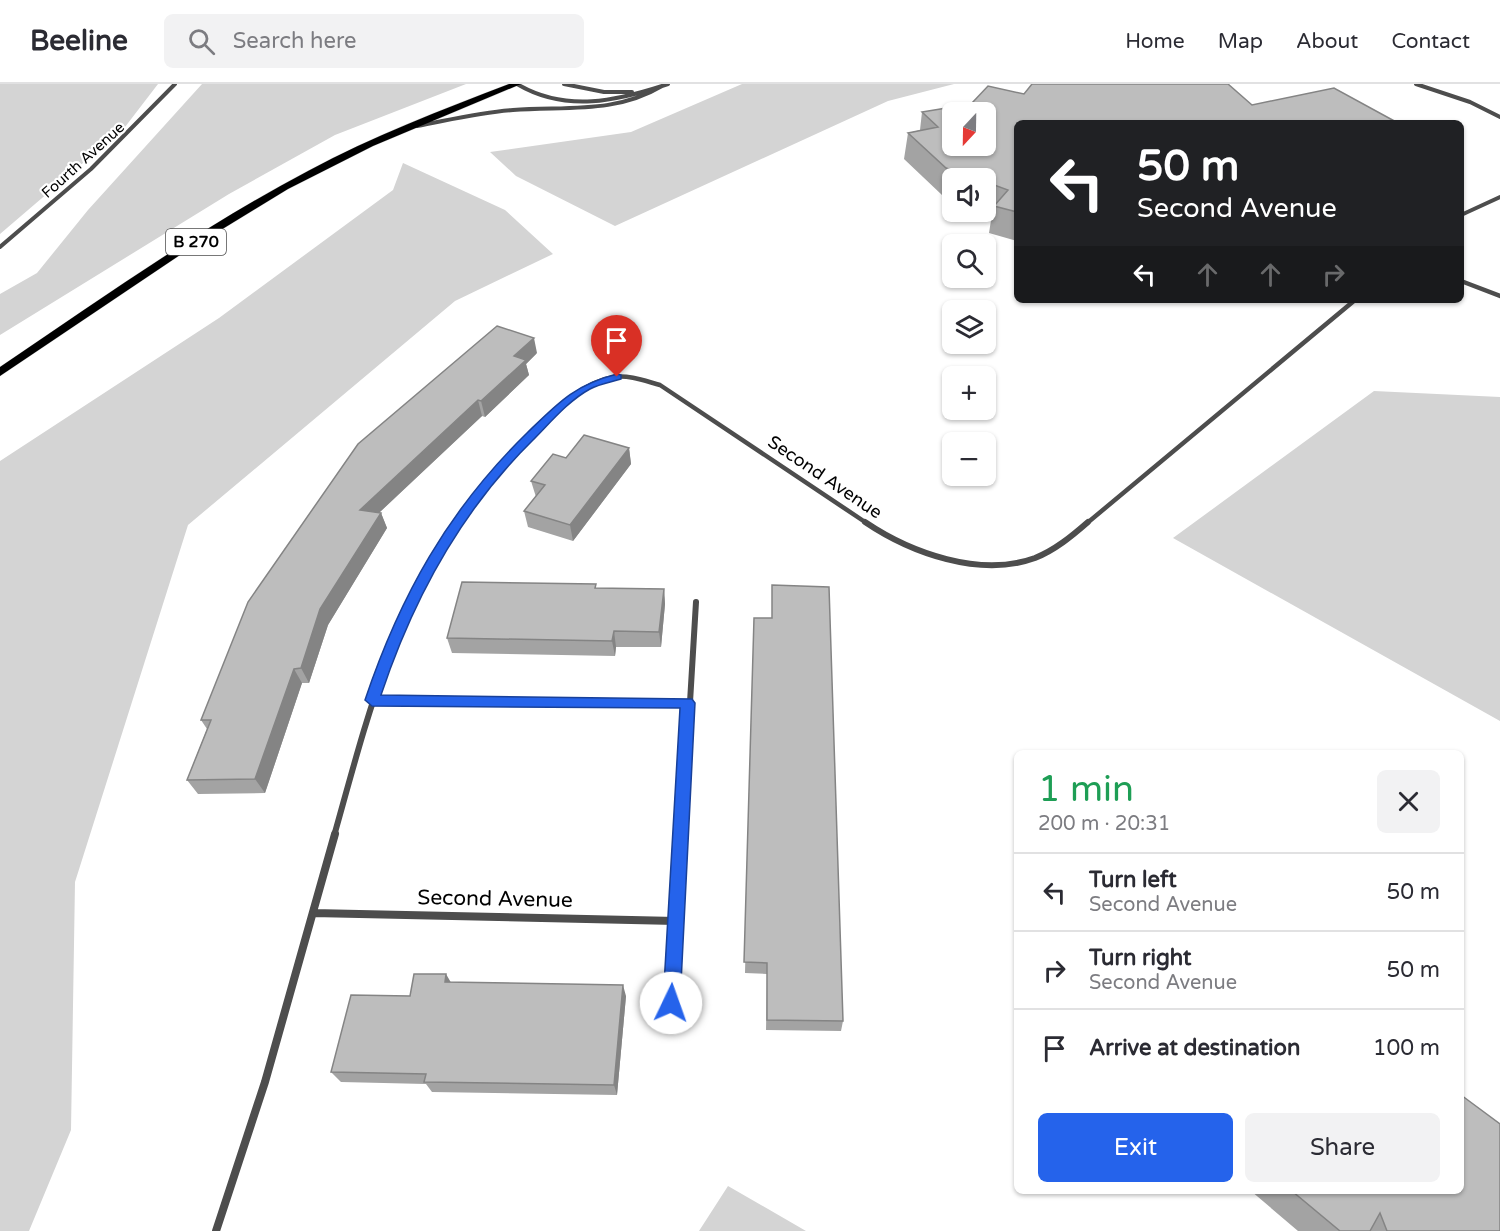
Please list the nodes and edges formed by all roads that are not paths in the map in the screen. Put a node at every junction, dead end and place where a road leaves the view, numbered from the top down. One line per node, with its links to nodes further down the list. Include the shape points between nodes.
1 (175, 84): 11 (street, Fourth Avenue, via 135,130 86,176)
2 (517, 84): 6 (street, via 538,96 592,102); 8 (main road, B 270)
3 (564, 84): 6 (street, via 612,93)
4 (668, 84): 6 (street)
5 (1416, 84): 7 (street)
6 (662, 86): 8 (street, via 645,98 621,106 591,110 522,109)
7 (1500, 117)
8 (402, 129): 15 (main road, B 270, via 247,210)
9 (1500, 197): 10 (street)
10 (1464, 213)
11 (0, 247)
12 (1464, 282): 13 (street)
13 (1500, 296)
14 (1351, 303): 17 (street, Second Avenue, via 1064,542 1032,558 999,564 960,563 886,536 660,386 639,379 602,380 563,404 529,436 465,509 409,605)
15 (0, 372)
16 (696, 602): 18 (street)
17 (372, 700): 18 (street); 19 (street, Second Avenue)
18 (687, 703): 20 (street)
19 (313, 913): 20 (street, Second Avenue); 22 (street, Second Avenue)
20 (676, 921): 21 (street)
21 (670, 1023)
22 (216, 1231)

